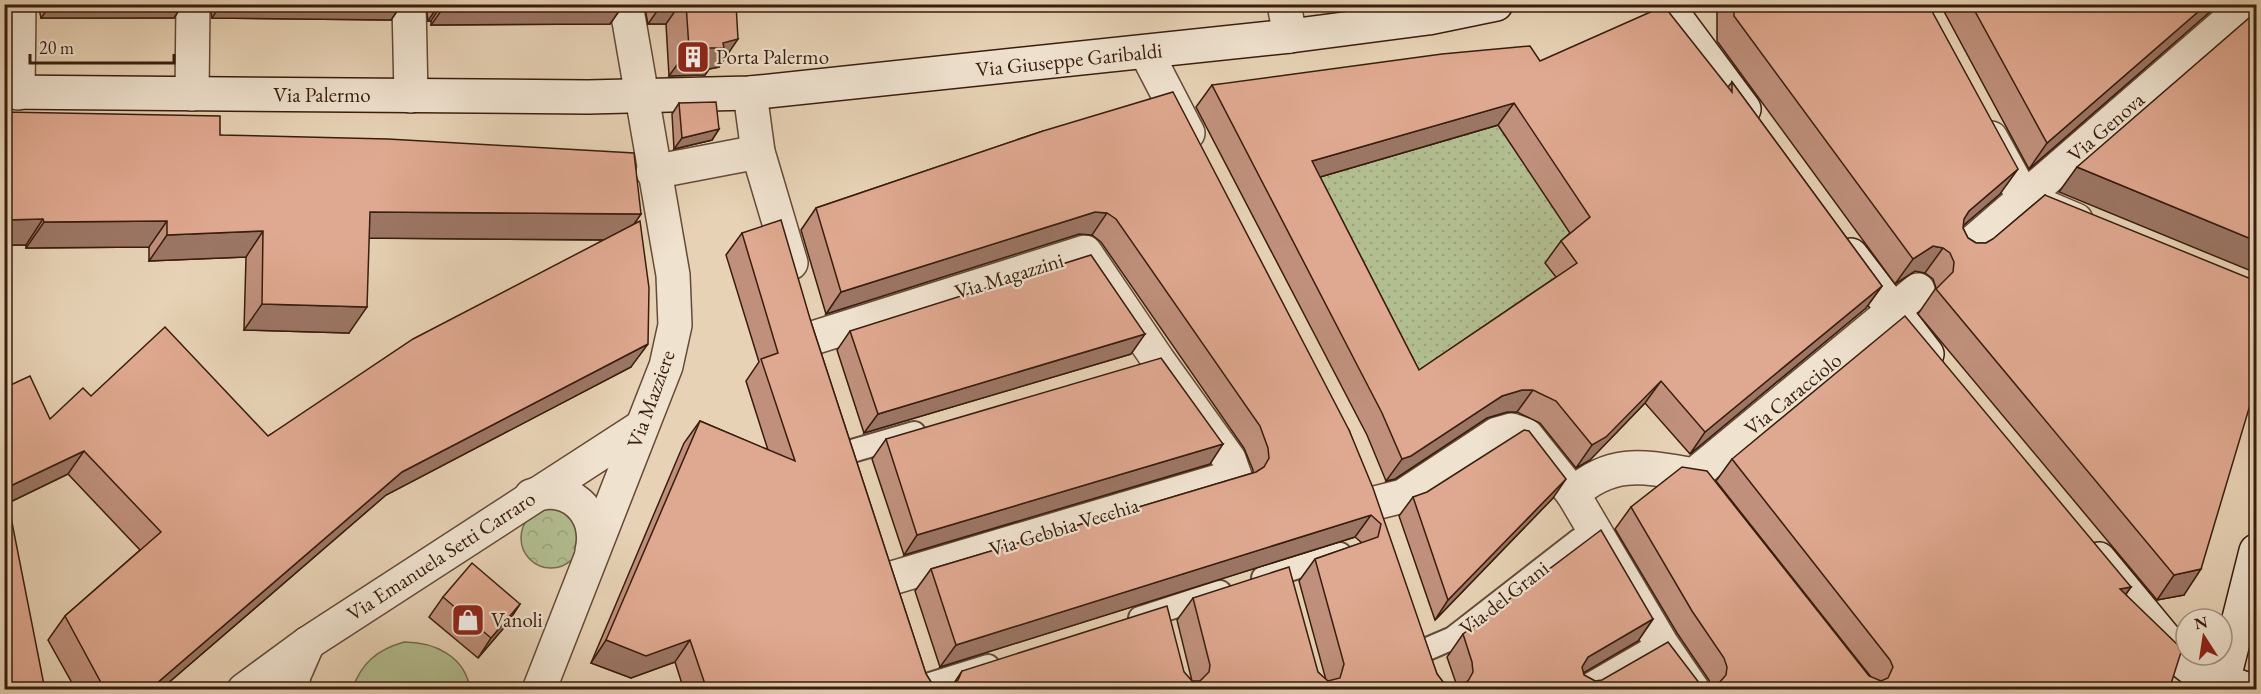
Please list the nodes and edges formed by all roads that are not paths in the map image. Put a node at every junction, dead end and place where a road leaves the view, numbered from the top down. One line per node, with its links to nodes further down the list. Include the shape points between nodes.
1 (19, 4): 11 (street)
2 (193, 4): 13 (street)
3 (409, 4): 15 (street)
4 (626, 4): 14 (street, Via Mazziere)
5 (1284, 4): 9 (street)
6 (1496, 4): 9 (street, Via Giuseppe Garibaldi, via 1428,18)
7 (1666, 4): 17 (street)
8 (2248, 4): 21 (street, Via Genova)
9 (1290, 36): 10 (street, Via Giuseppe Garibaldi)
10 (1146, 52): 12 (street, Via Giuseppe Garibaldi); 19 (street)
11 (11, 92): 13 (street, Via Palermo)
12 (750, 93): 14 (street, Via Giuseppe Garibaldi); 18 (street)
13 (192, 94): 15 (street, Via Palermo)
14 (640, 95): 15 (street, Via Palermo); 20 (street, Via Mazziere)
15 (411, 96)
16 (1974, 106): 21 (street)
17 (1759, 130)
18 (758, 152): 20 (street); 27 (street)
19 (1201, 158)
20 (653, 172): 30 (street, Via Mazziere, via 673,276 675,325 666,366)
21 (2024, 198): 22 (street); 24 (street, Via Genova)
22 (2102, 230)
23 (1837, 236): 26 (street)
24 (1964, 250)
25 (1918, 290): 26 (street)
26 (1893, 313): 29 (street); 36 (street, Via Caracciolo, via 1701,484 1640,466 1616,469 1587,481)
27 (813, 338): 28 (street); 34 (street, Via Magazzini, via 1085,252 1147,364 1229,459)
28 (825, 372)
29 (1946, 376)
30 (642, 427): 37 (street, Via Emanuela Setti Carraro); 43 (street, Via Mazziere)
31 (931, 427): 32 (lane)
32 (848, 440): 35 (street)
33 (1363, 474): 36 (street, via 1379,516 1497,434 1511,430 1526,435)
34 (1235, 476): 44 (street, Via Gebbia Vecchia)
35 (862, 483)
36 (1573, 494): 51 (street)
37 (531, 496): 43 (street, via 556,492 581,504 594,529); 50 (street, Via Emanuela Setti Carraro)
38 (2081, 538): 56 (street, via 2186,664)
39 (1579, 540): 54 (lane, Via del Grani, via 1453,638)
40 (882, 546): 44 (street)
41 (1353, 550): 46 (lane, via 1286,582)
42 (2256, 551): 56 (street)
43 (589, 561): 59 (street, Via Mazziere)
44 (892, 578): 45 (street)
45 (903, 610)
46 (1161, 611): 48 (lane); 49 (lane)
47 (1413, 617): 54 (street)
48 (1117, 625)
49 (1167, 633)
50 (308, 643): 57 (street, Via Emanuela Setti Carraro); 58 (street)
51 (1661, 643): 60 (lane); 61 (street)
52 (916, 653): 55 (street)
53 (1005, 660): 55 (lane)
54 (1430, 665)
55 (927, 687)
56 (2231, 687)
57 (243, 690)
58 (292, 690)
59 (539, 690)
60 (1580, 690)
61 (1693, 690)

